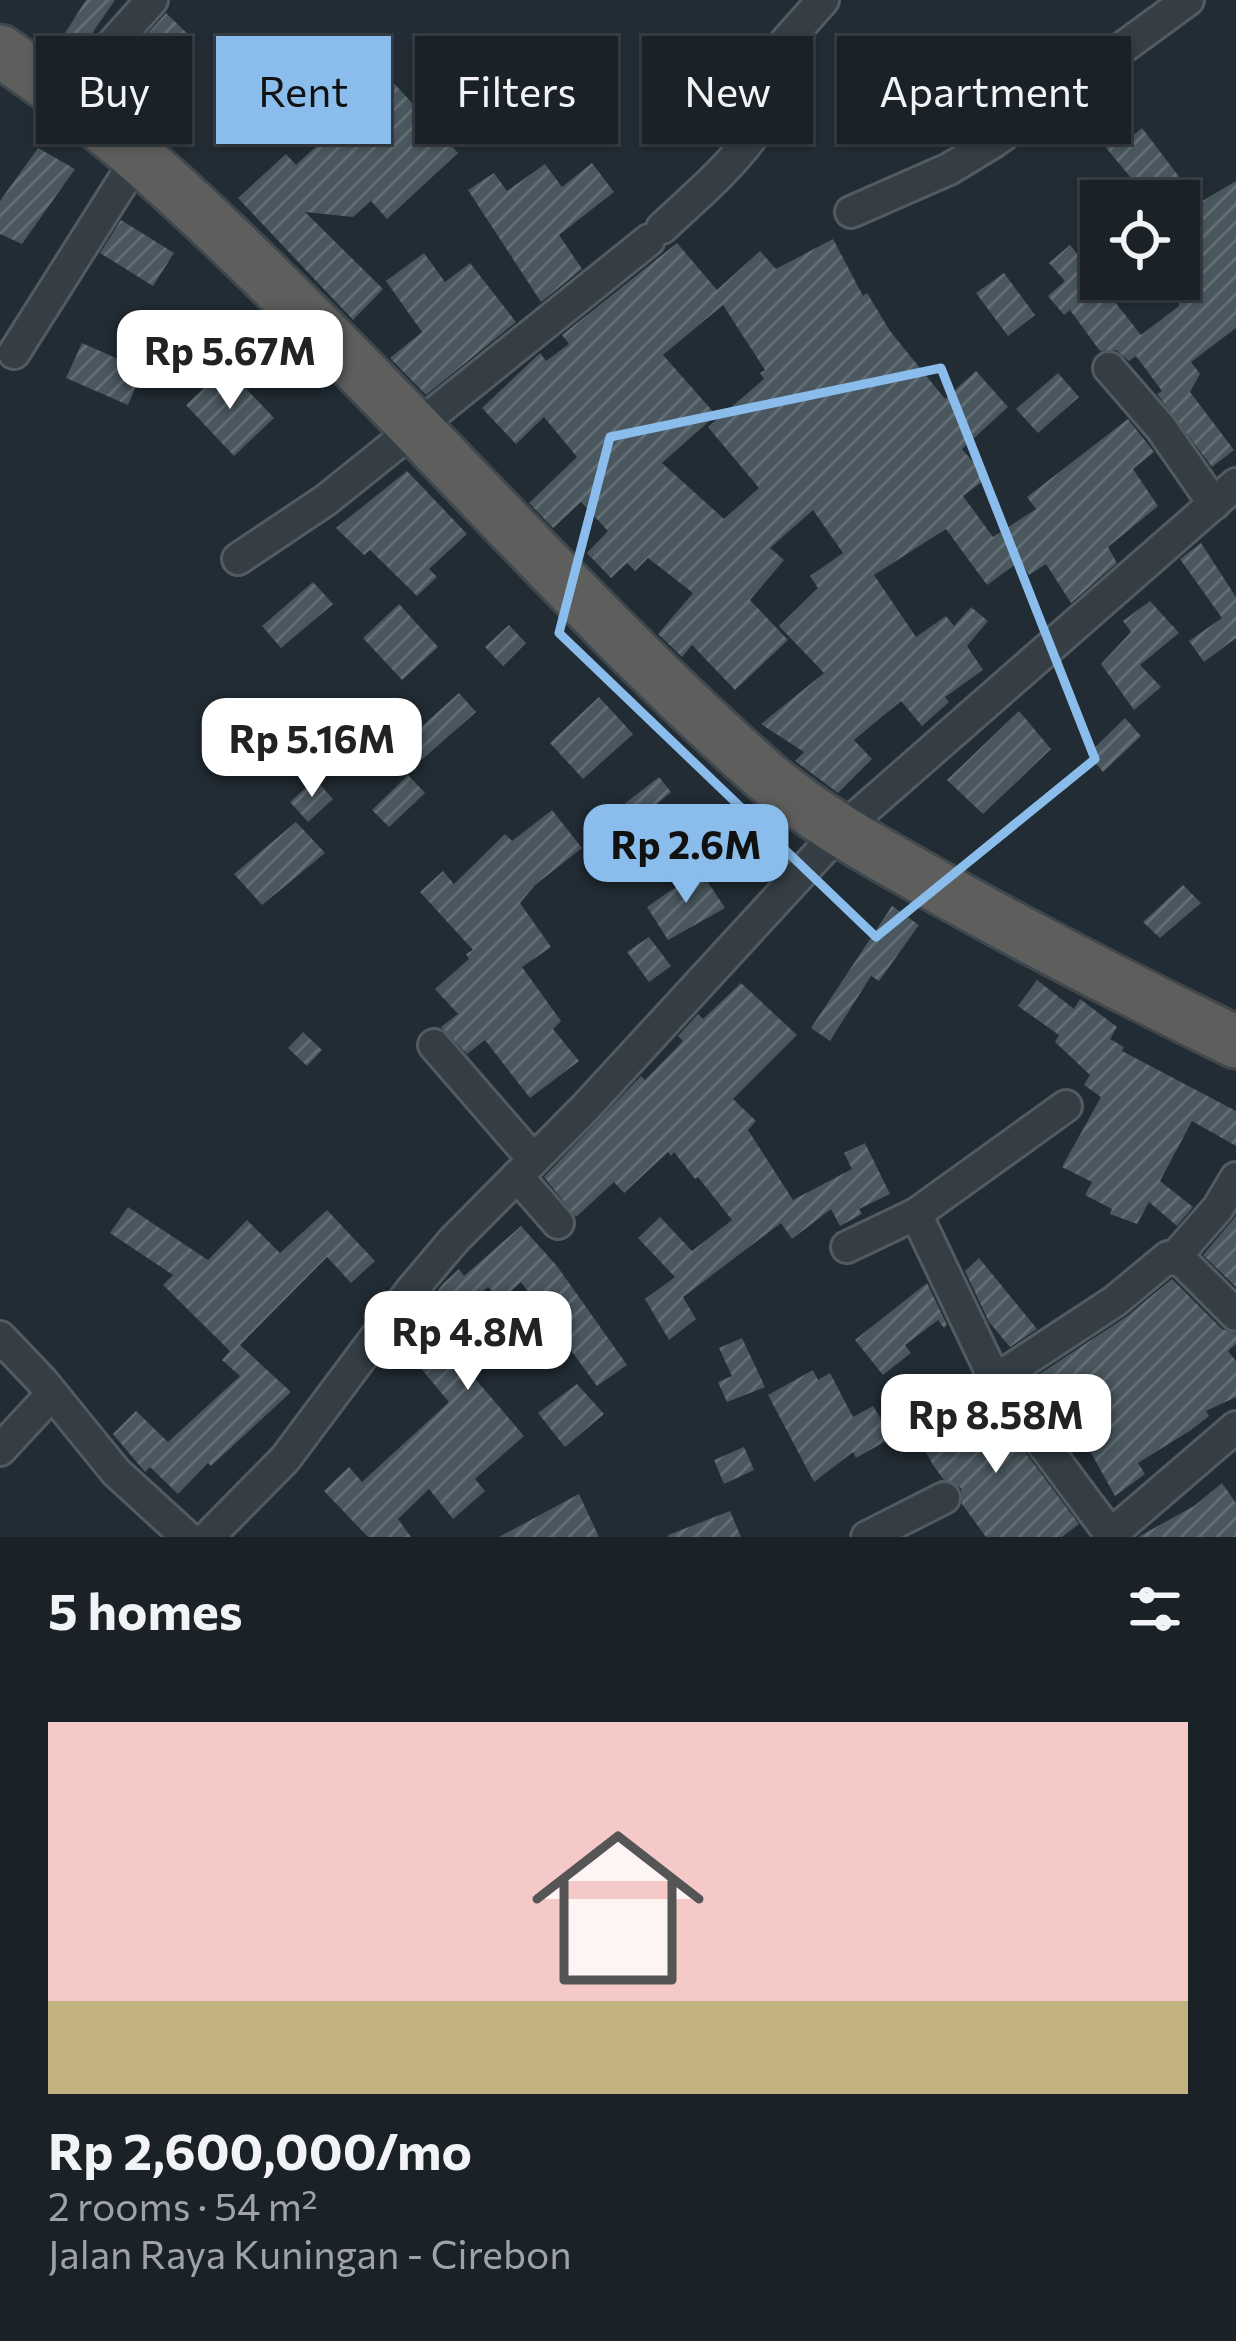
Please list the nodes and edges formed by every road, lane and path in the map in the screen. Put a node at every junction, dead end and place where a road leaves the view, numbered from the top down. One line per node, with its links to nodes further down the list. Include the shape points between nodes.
1 (152, 0): 4 (street)
2 (823, 0): 12 (street, via 784,44 784,73 754,137 655,234)
3 (1188, 0): 9 (street, via 995,141)
4 (120, 36)
5 (0, 51): 6 (highway)
6 (36, 76)
7 (124, 144): 8 (highway)
8 (150, 165): 10 (street); 12 (highway)
9 (851, 212)
10 (14, 353)
11 (1109, 368): 13 (street)
12 (419, 427): 14 (street); 15 (highway, via 638,655 765,776)
13 (1225, 494): 15 (street)
14 (238, 559)
15 (840, 831): 16 (highway, via 1030,940); 19 (street)
16 (1236, 1042)
17 (434, 1045): 19 (street)
18 (1066, 1106): 21 (street)
19 (525, 1167): 22 (street); 34 (street, via 410,1292 285,1459)
20 (1236, 1178): 24 (street)
21 (916, 1214): 23 (street); 27 (street)
22 (558, 1223)
23 (847, 1247)
24 (1175, 1257): 25 (street); 27 (street)
25 (1236, 1316)
26 (0, 1337): 28 (street)
27 (995, 1380): 32 (street)
28 (52, 1394): 30 (street); 33 (street, via 116,1472)
29 (1236, 1427): 32 (street)
30 (0, 1450)
31 (944, 1498): 35 (street)
32 (1110, 1536)
33 (187, 1537)
34 (208, 1537)
35 (867, 1537)

